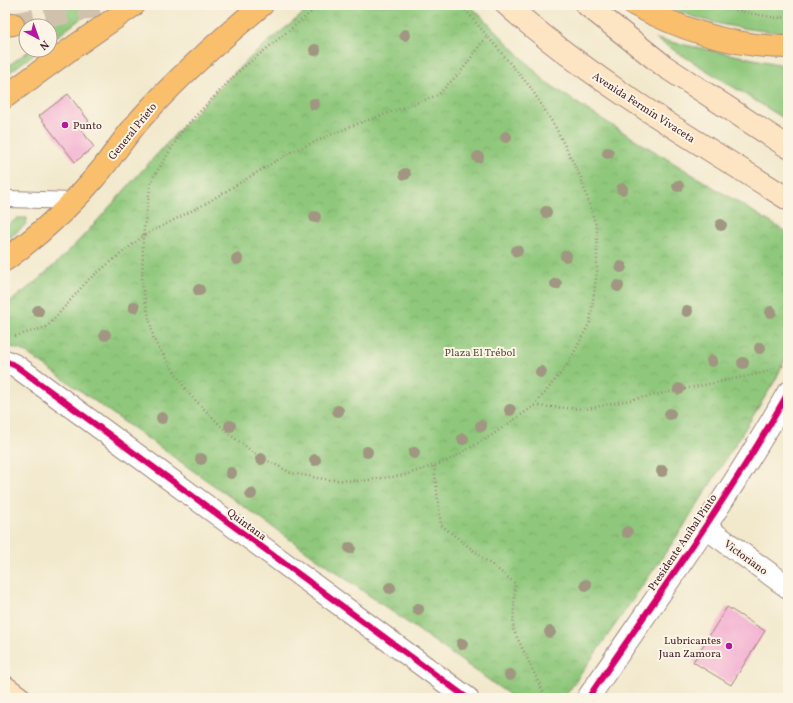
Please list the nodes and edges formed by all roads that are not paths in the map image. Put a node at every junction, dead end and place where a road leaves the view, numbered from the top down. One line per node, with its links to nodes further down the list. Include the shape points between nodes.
1 (134, 5): 7 (main road)
2 (262, 5): 11 (main road, General Prieto, via 180,77 144,115)
3 (507, 5): 10 (main road, Avenida Fermín Vivaceta, via 555,46 599,78)
4 (587, 5): 8 (main road, via 664,66)
5 (635, 5): 6 (main road, via 684,29 718,38)
6 (788, 47)
7 (5, 97)
8 (788, 147)
9 (9, 199): 11 (lane)
10 (788, 199)
11 (73, 201): 12 (main road, General Prieto, via 44,229)
12 (5, 260)
13 (10, 363): 19 (street, Quintana)
14 (788, 393): 15 (street, Presidente Aníbal Pinto, via 763,438)
15 (705, 527): 16 (street, Victoriano); 20 (street, Presidente Aníbal Pinto)
16 (788, 586)
17 (5, 687): 18 (main road)
18 (20, 698)
19 (467, 698)
20 (588, 698)

